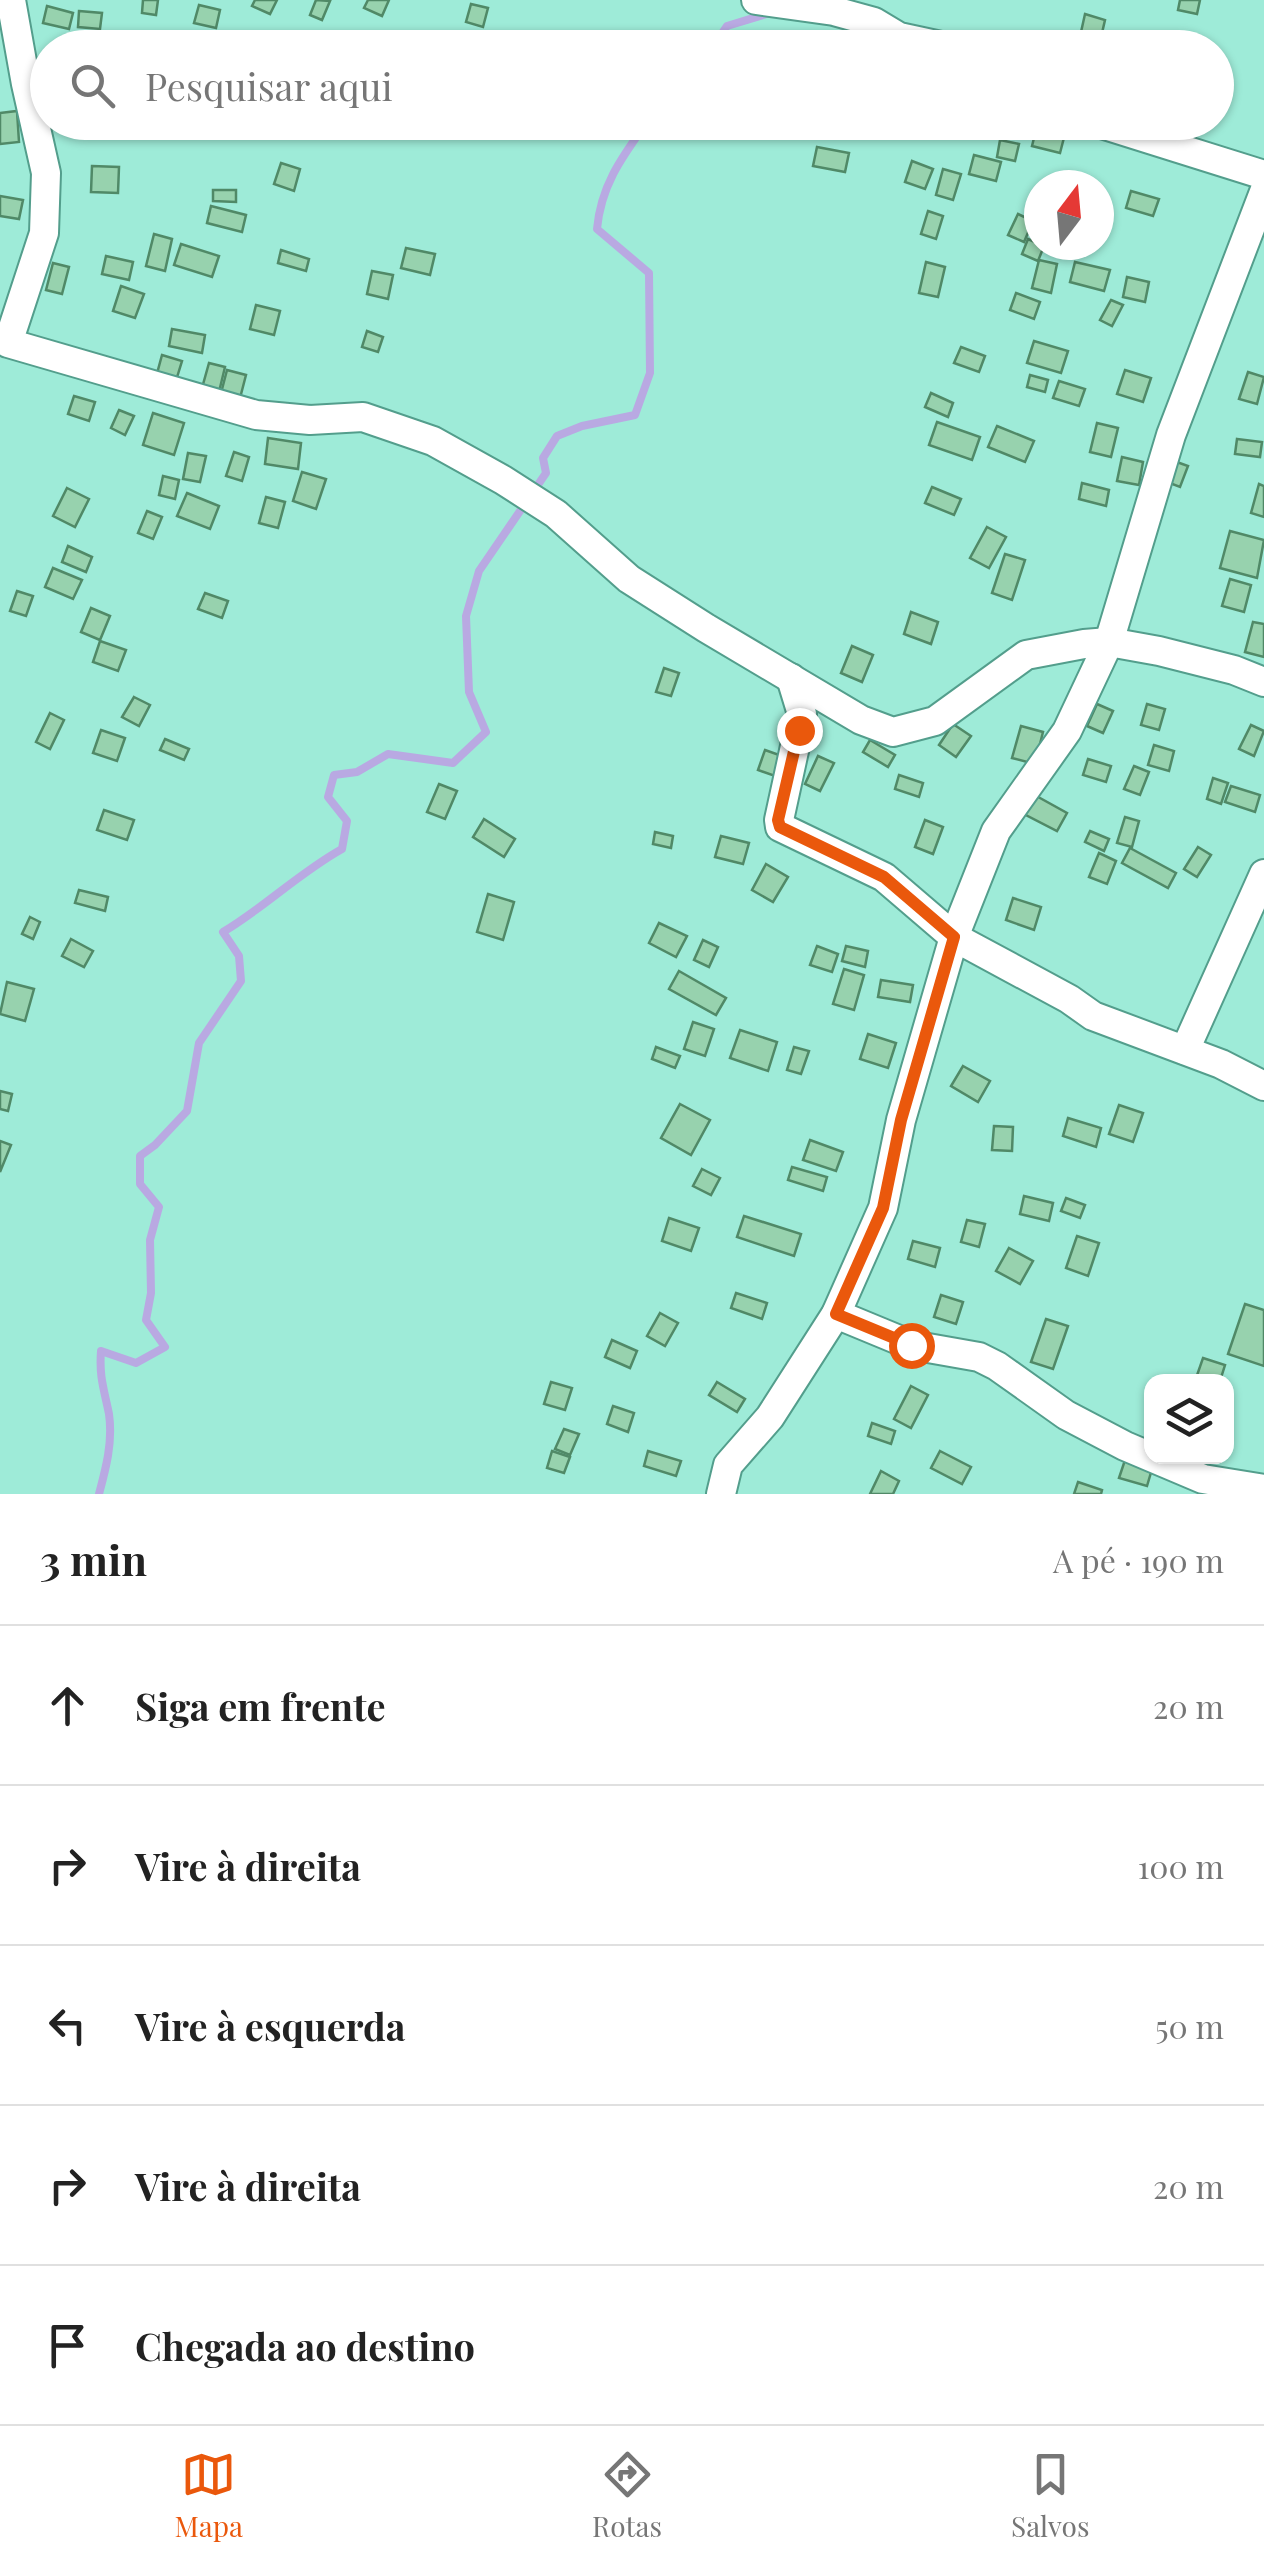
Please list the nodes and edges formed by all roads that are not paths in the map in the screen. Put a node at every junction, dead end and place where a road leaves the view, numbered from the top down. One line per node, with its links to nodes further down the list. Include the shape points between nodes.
1 (12, 0): 4 (street)
2 (756, 0): 3 (street, via 834,11)
3 (887, 30)
4 (30, 92)
5 (40, 140): 9 (street, via 44,232)
6 (1152, 140): 7 (street)
7 (1264, 175)
8 (1264, 192): 10 (street, via 1171,435)
9 (4, 342): 11 (street, via 256,414 363,417 433,441 556,514 629,579)
10 (1109, 642): 11 (street, via 1026,655 934,721 893,732); 12 (street); 14 (street, via 1067,731 996,832)
11 (791, 678): 14 (street, via 802,714 780,827 884,877)
12 (1264, 682)
13 (1264, 874): 15 (street)
14 (954, 937): 15 (street, via 1093,1016); 17 (street, via 883,1208)
15 (1185, 1050): 16 (street)
16 (1264, 1086)
17 (836, 1314): 18 (street, via 911,1345 980,1357 1125,1446 1204,1479); 19 (street, via 770,1418 728,1465)
18 (1264, 1490)
19 (721, 1494)

